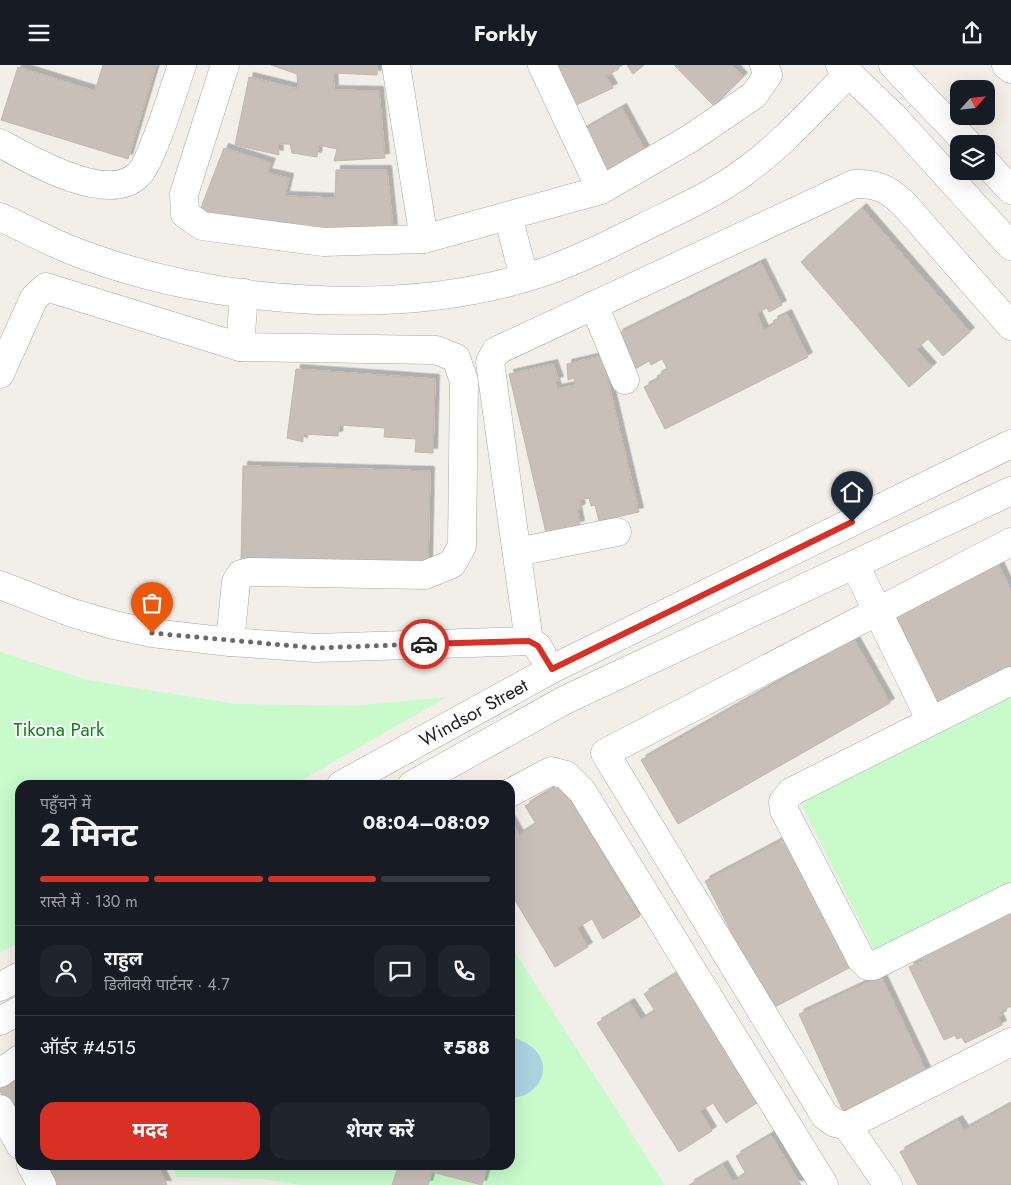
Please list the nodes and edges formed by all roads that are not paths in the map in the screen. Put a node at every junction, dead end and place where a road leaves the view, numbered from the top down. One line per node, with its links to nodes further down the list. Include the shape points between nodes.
1 (182, 65): 11 (street, via 148,160 139,175 124,183 110,186 54,171)
2 (225, 65): 17 (street, via 184,194 185,214 202,226 323,243)
3 (396, 65): 17 (street)
4 (542, 65): 13 (street)
5 (764, 65): 13 (street, via 768,75 754,95 691,138)
6 (1006, 65): 9 (street)
7 (900, 67): 10 (street)
8 (845, 69): 18 (street, via 894,116); 19 (street, via 781,141 743,173 693,203 587,255)
9 (1011, 69)
10 (960, 135)
11 (0, 143)
12 (995, 173): 14 (street)
13 (602, 190): 15 (street)
14 (1011, 190)
15 (508, 216): 17 (street); 19 (street)
16 (0, 217): 20 (street, via 81,254 160,277)
17 (424, 239)
18 (1011, 246)
19 (524, 277): 20 (street, via 457,293 384,300 312,300)
20 (244, 293): 23 (street)
21 (594, 305): 22 (street, via 854,185 865,184 882,187 898,198); 25 (street); 30 (street, via 503,347 490,362)
22 (1011, 326)
23 (240, 347): 24 (street, via 46,287 34,298); 35 (street, via 436,350 456,358 464,381 462,546 452,564 425,575 241,574 236,582)
24 (0, 374)
25 (625, 380)
26 (1011, 444): 36 (street, Windsor Street)
27 (1011, 491): 31 (street, Windsor Street)
28 (617, 532): 30 (street)
29 (1011, 542): 33 (street)
30 (517, 552): 34 (street)
31 (855, 565): 33 (street); 38 (street, Windsor Street)
32 (0, 585): 35 (street, via 72,613 114,625)
33 (878, 611): 39 (street); 52 (street, via 605,753 825,1116)
34 (529, 641): 35 (street, via 316,648); 36 (street, via 538,646)
35 (230, 642)
36 (552, 669): 38 (street); 40 (street, Windsor Street)
37 (1011, 681): 39 (street)
38 (565, 700): 41 (street, Windsor Street)
39 (931, 721): 43 (street, via 791,792 783,802 784,810 868,967)
40 (350, 780)
41 (423, 780)
42 (515, 790): 56 (street, via 551,771 566,775 582,791)
43 (1011, 897)
44 (15, 979): 45 (street)
45 (0, 987)
46 (15, 1013): 47 (street)
47 (0, 1021)
48 (1011, 1042): 52 (street)
49 (15, 1062): 50 (street)
50 (0, 1073)
51 (0, 1109): 53 (street)
52 (847, 1126): 57 (street)
53 (15, 1136)
54 (34, 1170): 55 (street)
55 (42, 1185)
56 (824, 1185)
57 (888, 1185)

